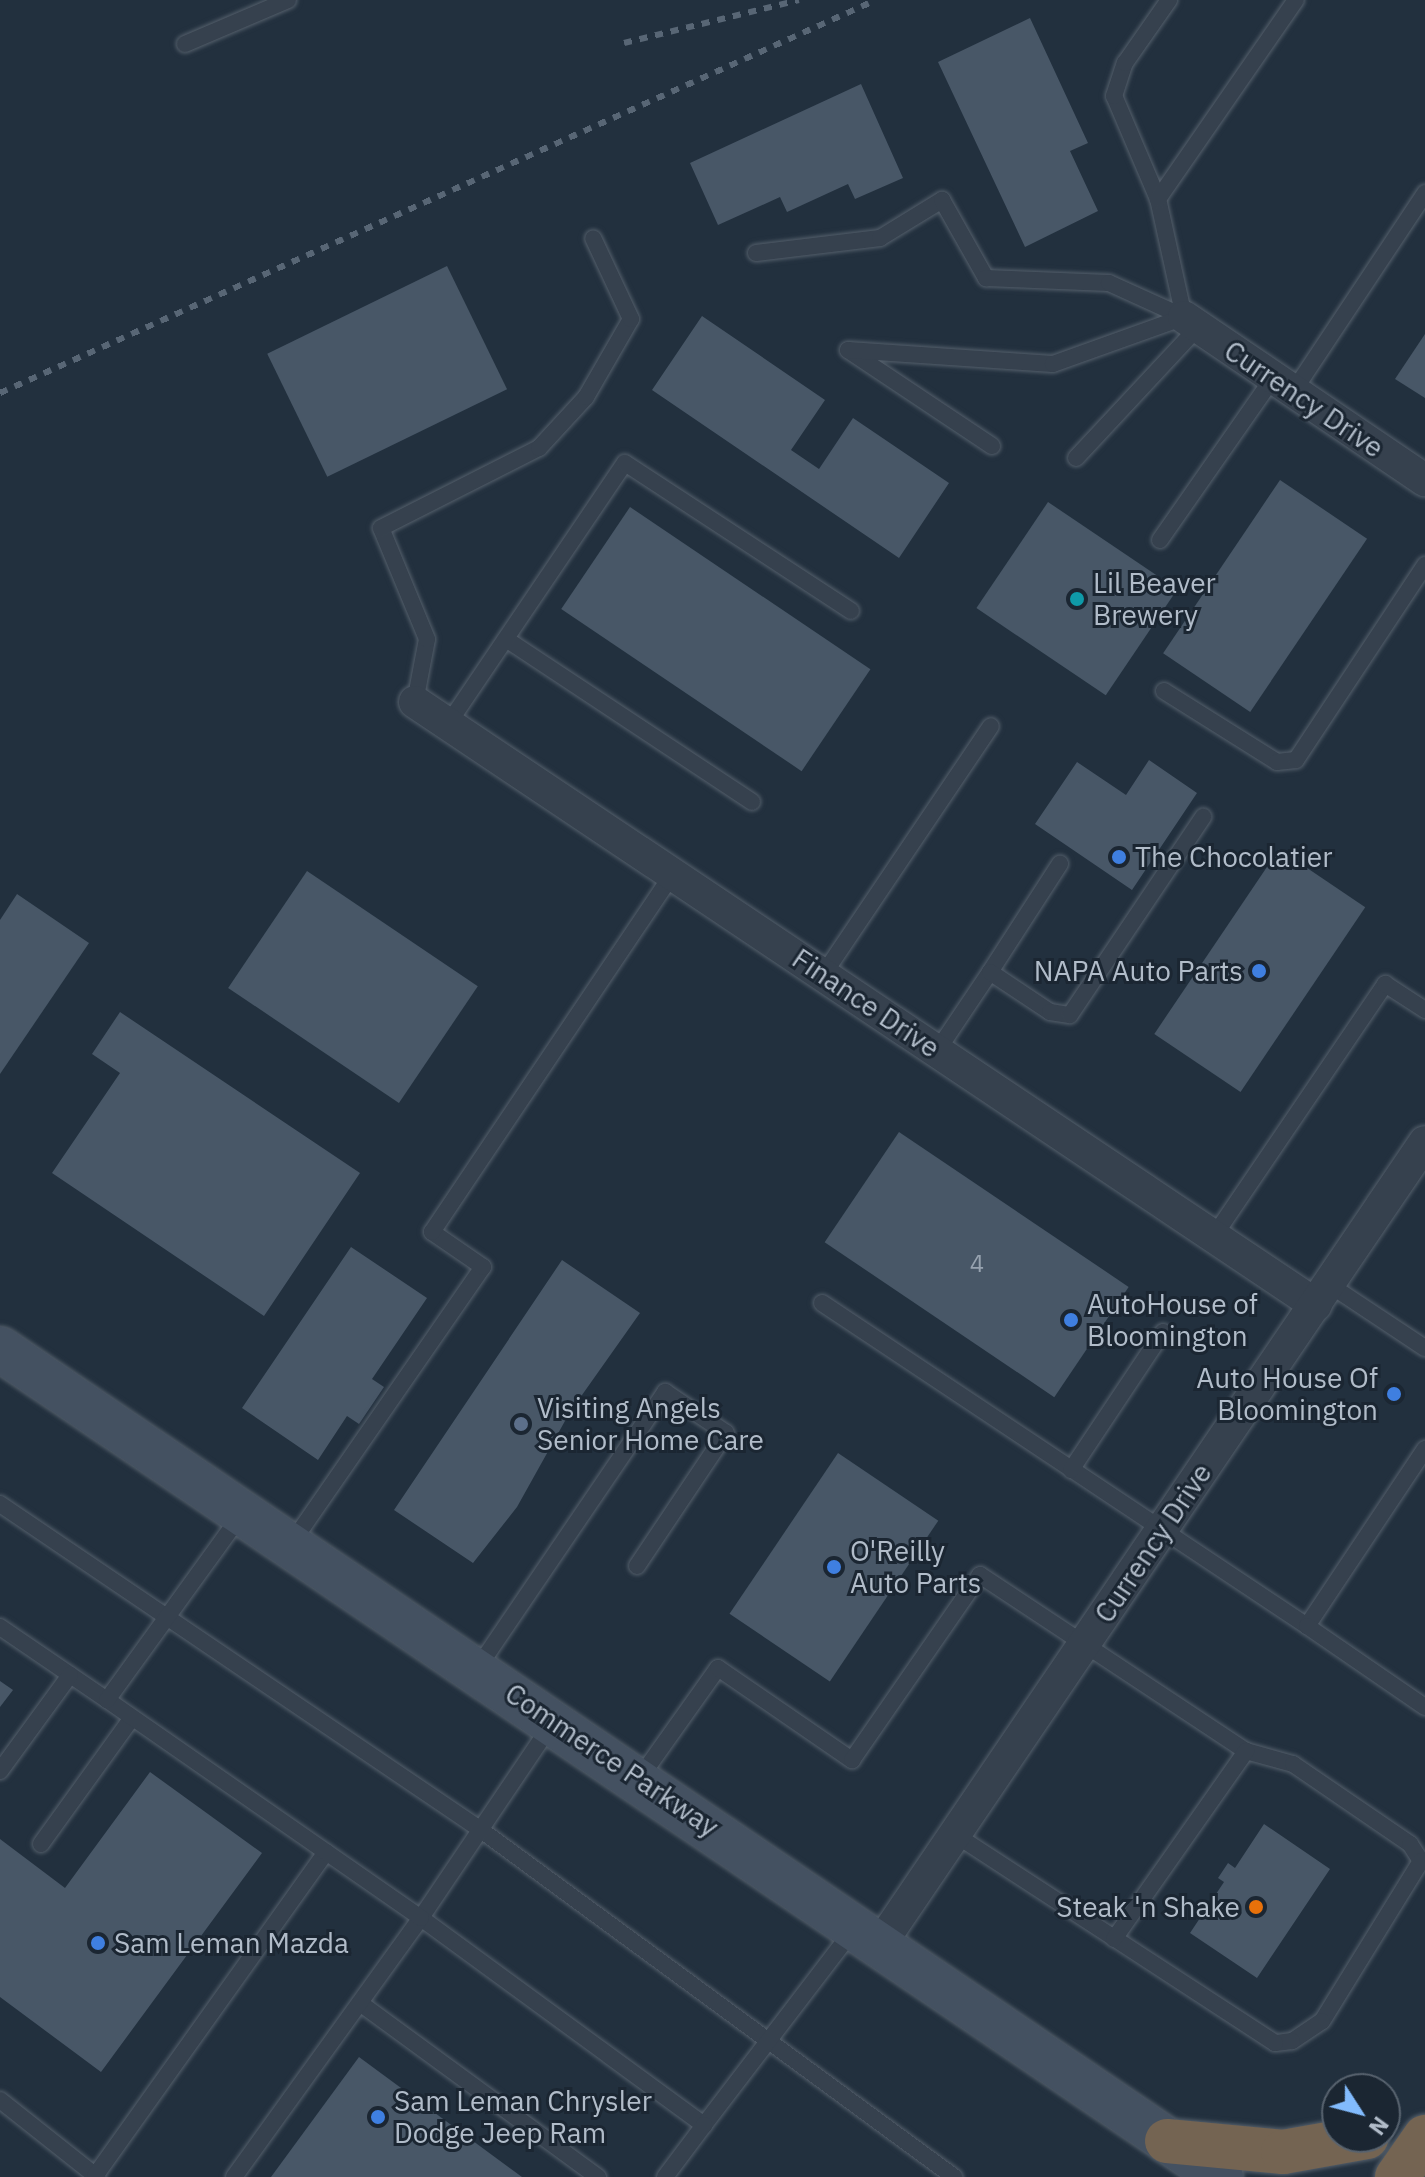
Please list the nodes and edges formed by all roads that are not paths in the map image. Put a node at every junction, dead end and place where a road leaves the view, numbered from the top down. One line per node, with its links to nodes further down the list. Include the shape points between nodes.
1 (288, 0): 4 (lane)
2 (1169, 0): 6 (lane, via 1125,63 1114,96)
3 (1296, 0): 6 (lane)
4 (185, 44)
5 (1425, 193): 10 (lane)
6 (1158, 199): 9 (lane)
7 (593, 238): 19 (lane, via 631,319 586,397 539,448 381,528 427,639)
8 (756, 253): 9 (lane, via 880,238 942,200 986,278 1109,283)
9 (1191, 322): 10 (street, Currency Drive); 11 (lane, via 1053,364 848,350); 12 (lane)
10 (1283, 385): 13 (street, Currency Drive); 14 (lane)
11 (992, 446)
12 (1076, 458)
13 (1425, 480)
14 (1160, 540)
15 (1425, 565): 18 (lane, via 1296,760 1277,762)
16 (851, 611): 17 (lane, via 625,463)
17 (506, 639): 20 (lane); 22 (lane)
18 (1164, 691)
19 (415, 702): 20 (street, Finance Drive)
20 (448, 724): 25 (street, Finance Drive)
21 (991, 726): 27 (lane)
22 (752, 802)
23 (1203, 817): 26 (lane, via 1070,1015 1050,1012)
24 (1060, 864): 26 (lane)
25 (673, 874): 27 (street, Finance Drive); 42 (lane, via 432,1232 483,1267)
26 (990, 972): 29 (lane)
27 (823, 975): 29 (street, Finance Drive)
28 (1425, 1010): 31 (lane, via 1385,984)
29 (937, 1051): 31 (street, Finance Drive)
30 (1425, 1142): 32 (street, Currency Drive)
31 (1214, 1236): 32 (street, Finance Drive)
32 (1323, 1295): 35 (lane); 41 (street, Currency Drive)
33 (822, 1303): 38 (lane)
34 (1163, 1332): 38 (lane)
35 (1422, 1340)
36 (0, 1349): 40 (street, Commerce Parkway)
37 (1425, 1449): 45 (lane)
38 (1071, 1470): 41 (lane)
39 (0, 1504): 44 (lane)
40 (243, 1511): 42 (street, Commerce Parkway); 44 (lane)
41 (1165, 1526): 45 (lane); 47 (street, Currency Drive)
42 (291, 1544): 48 (street, Commerce Parkway)
43 (637, 1566): 48 (lane, via 726,1433 665,1392)
44 (167, 1617): 50 (lane); 57 (lane)
45 (1307, 1626): 51 (lane)
46 (0, 1627): 49 (lane)
47 (1085, 1644): 54 (lane); 56 (lane, via 980,1575 852,1760 718,1668); 58 (street, Currency Drive)
48 (477, 1669): 53 (street, Commerce Parkway)
49 (70, 1675): 50 (lane); 55 (lane)
50 (107, 1700): 52 (lane)
51 (1425, 1707)
52 (132, 1718): 59 (lane); 60 (lane)
53 (554, 1721): 56 (street, Commerce Parkway); 57 (lane)
54 (1246, 1751): 63 (lane); 63 (lane, via 1293,1764 1410,1844 1421,1861 1322,2021 1292,2041 1275,2043)
55 (0, 1771)
56 (639, 1779): 62 (street, Commerce Parkway)
57 (481, 1830): 61 (lane); 65 (lane)
58 (955, 1834): 62 (street, Currency Drive); 63 (lane)
59 (41, 1844)
60 (326, 1852): 61 (lane); 73 (lane)
61 (421, 1918): 64 (lane); 68 (lane)
62 (868, 1934): 65 (lane); 72 (street, Commerce Parkway)
63 (1114, 1939)
64 (360, 2003): 74 (lane); 75 (lane)
65 (770, 2039): 68 (lane); 77 (lane)
66 (0, 2100): 73 (lane)
67 (1425, 2117): 69 (highway)
68 (704, 2125): 76 (lane)
69 (1401, 2125)
70 (1425, 2137): 79 (highway)
71 (1321, 2145): 72 (highway)
72 (1176, 2159): 78 (street, Commerce Parkway)
73 (96, 2176)
74 (234, 2177)
75 (598, 2177)
76 (665, 2177)
77 (954, 2177)
78 (1221, 2177)
79 (1397, 2177)

